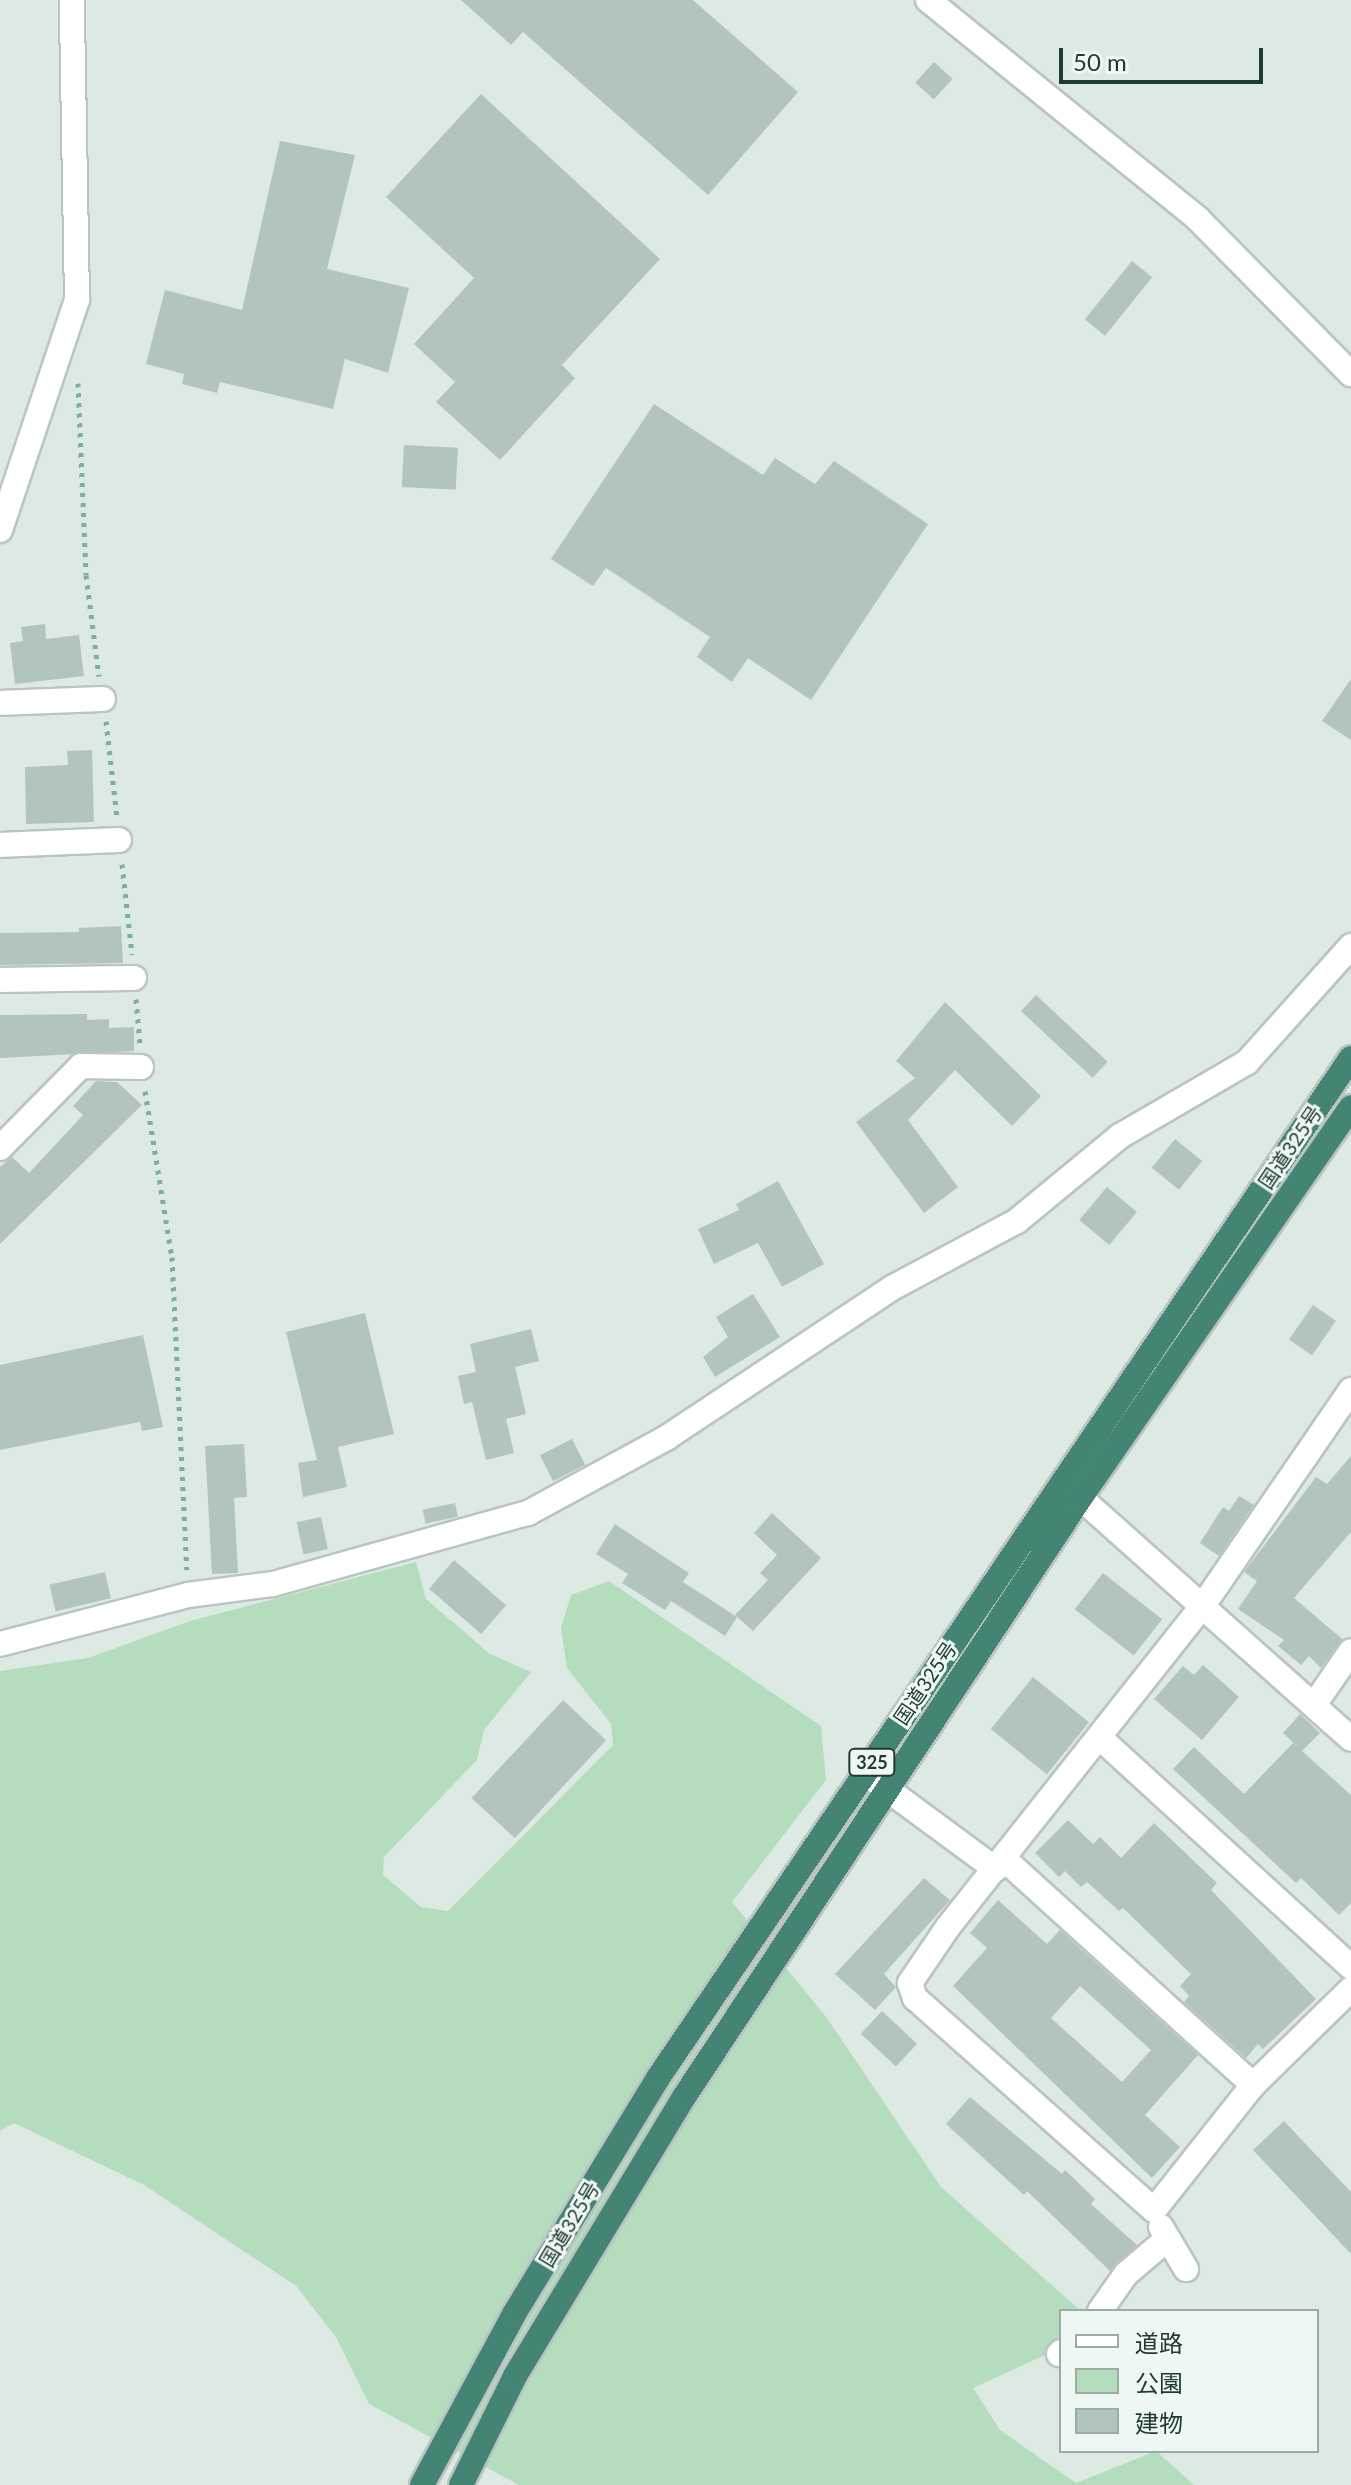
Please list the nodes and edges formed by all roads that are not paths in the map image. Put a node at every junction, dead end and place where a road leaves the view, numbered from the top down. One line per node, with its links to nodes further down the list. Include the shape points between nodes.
1 (72, 0): 4 (street, via 77,300)
2 (928, 0): 3 (street, via 1198,219)
3 (1351, 374)
4 (0, 530)
5 (103, 699): 6 (street)
6 (0, 703)
7 (119, 840): 8 (street)
8 (0, 845)
9 (1351, 946): 20 (street, via 1247,1062 1120,1136 1017,1221 892,1288 666,1438 528,1513 273,1584 188,1595)
10 (134, 978): 11 (street)
11 (0, 980)
12 (1351, 1058): 17 (highway, 国道325号 / 325)
13 (141, 1067): 15 (street, via 81,1066)
14 (1351, 1107): 18 (highway, 国道325号 / 325)
15 (0, 1148)
16 (1351, 1390): 19 (street)
17 (1061, 1481): 18 (street); 25 (highway, 国道325号 / 325)
18 (1081, 1497): 19 (street); 26 (highway, 国道325号 / 325)
19 (1204, 1604): 22 (street); 23 (street)
20 (0, 1644)
21 (1351, 1651): 22 (street)
22 (1314, 1705): 24 (street)
23 (1099, 1737): 27 (street); 28 (street)
24 (1351, 1739)
25 (865, 1773): 26 (street); 35 (highway, 国道325号 / 325, via 658,2078 514,2314)
26 (887, 1791): 27 (street); 36 (highway, 国道325号 / 325, via 684,2097 515,2376)
27 (999, 1864): 30 (street); 31 (street, via 910,1983 915,1998)
28 (1351, 1967)
29 (1351, 1989): 30 (street)
30 (1253, 2085): 31 (street)
31 (1154, 2210): 32 (street)
32 (1166, 2240): 33 (street); 34 (street, via 1126,2274)
33 (1186, 2269)
34 (1101, 2309)
35 (422, 2485)
36 (461, 2485)

